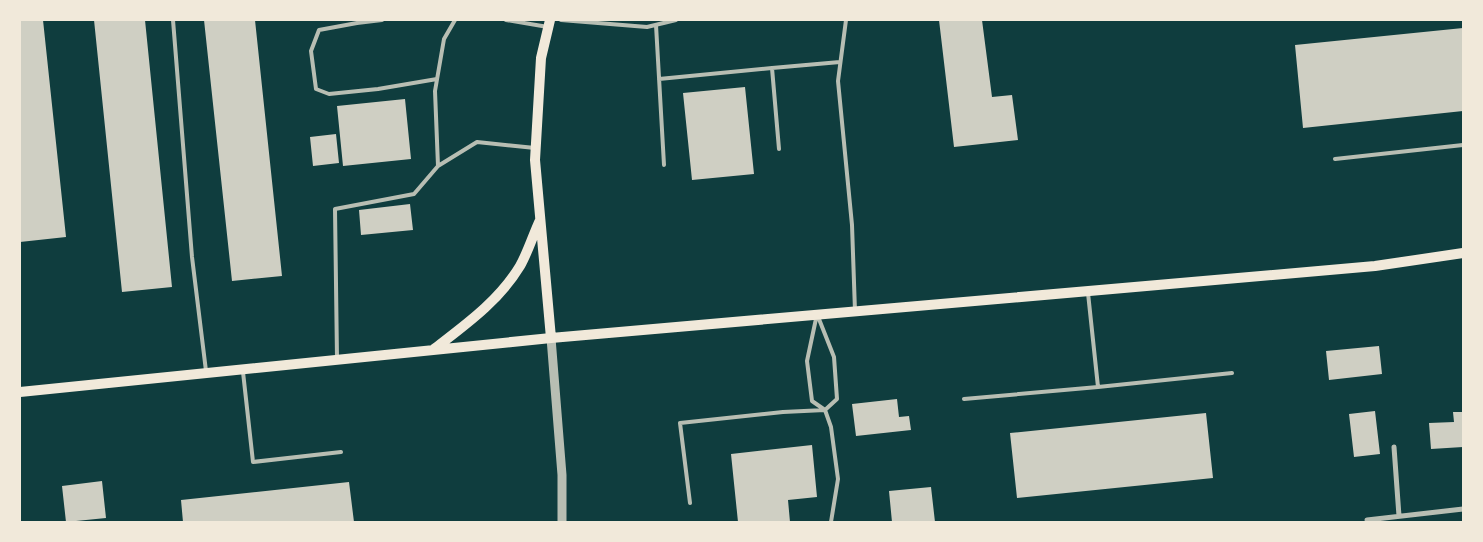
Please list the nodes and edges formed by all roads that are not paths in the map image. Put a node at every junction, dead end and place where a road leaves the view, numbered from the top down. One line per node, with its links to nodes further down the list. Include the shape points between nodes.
1 (173, 20): 29 (lane, via 192,257)
2 (382, 20): 12 (lane, via 319,30 311,51 316,89 329,94)
3 (455, 20): 12 (lane, via 444,39)
4 (506, 20): 8 (lane)
5 (561, 20): 9 (lane)
6 (676, 20): 9 (lane)
7 (846, 20): 10 (lane)
8 (549, 24): 15 (main road, via 541,58)
9 (656, 25): 13 (lane)
10 (840, 62): 11 (lane); 23 (lane, via 838,82 852,225)
11 (772, 68): 13 (lane); 16 (lane)
12 (437, 79): 19 (lane)
13 (659, 79): 18 (lane)
14 (1463, 146): 17 (lane)
15 (535, 148): 19 (lane, via 477,142); 20 (main road)
16 (778, 148)
17 (1335, 159)
18 (664, 165)
19 (438, 166): 27 (lane, via 414,194 336,209)
20 (540, 219): 25 (main road); 26 (main road, via 520,266 498,296)
21 (1463, 253): 22 (main road, via 1375,266)
22 (1088, 291): 23 (main road); 31 (lane)
23 (855, 311): 24 (main road)
24 (817, 314): 25 (main road); 34 (lane, via 834,358 837,399); 34 (lane, via 807,361 812,402)
25 (551, 338): 26 (main road); 41 (street, via 562,475)
26 (433, 350): 27 (main road)
27 (337, 360): 28 (main road)
28 (243, 369): 29 (main road); 36 (lane, via 253,462)
29 (206, 373): 32 (main road)
30 (1232, 373): 31 (lane)
31 (1098, 387): 33 (lane)
32 (20, 392)
33 (964, 399)
34 (825, 410): 37 (lane, via 680,423); 42 (lane, via 832,427 838,479)
35 (1394, 447): 39 (street)
36 (341, 452)
37 (690, 503)
38 (1463, 509): 39 (street)
39 (1399, 516): 40 (street)
40 (1367, 520)
41 (562, 522)
42 (831, 522)

